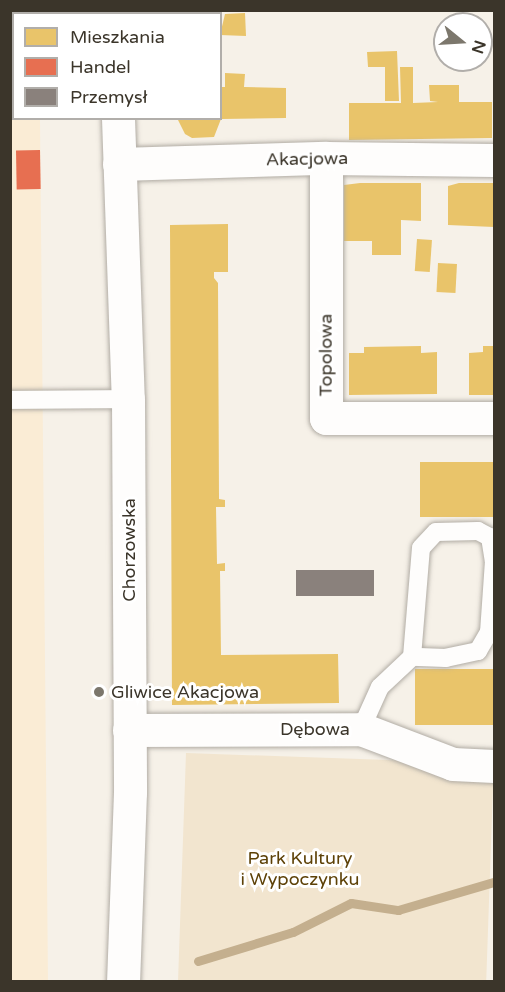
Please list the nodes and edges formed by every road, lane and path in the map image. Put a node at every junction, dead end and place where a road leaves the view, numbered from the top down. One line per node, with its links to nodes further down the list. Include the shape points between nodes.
1 (118, 120): 4 (street, Chorzowska)
2 (326, 158): 3 (street, Akacjowa); 4 (street, Akacjowa); 7 (street, Topolowa, via 326,418)
3 (495, 160)
4 (119, 164): 5 (street, Chorzowska)
5 (128, 399): 6 (lane); 10 (street, Chorzowska)
6 (10, 400)
7 (495, 418)
8 (412, 657): 8 (lane, via 421,548 436,532 478,531 490,537 494,561 489,632 478,651 446,658); 9 (lane, via 380,687)
9 (361, 729): 10 (street, Dębowa); 11 (street, Dębowa, via 453,764)
10 (129, 730): 12 (street, Chorzowska)
11 (495, 766)
12 (123, 981)

